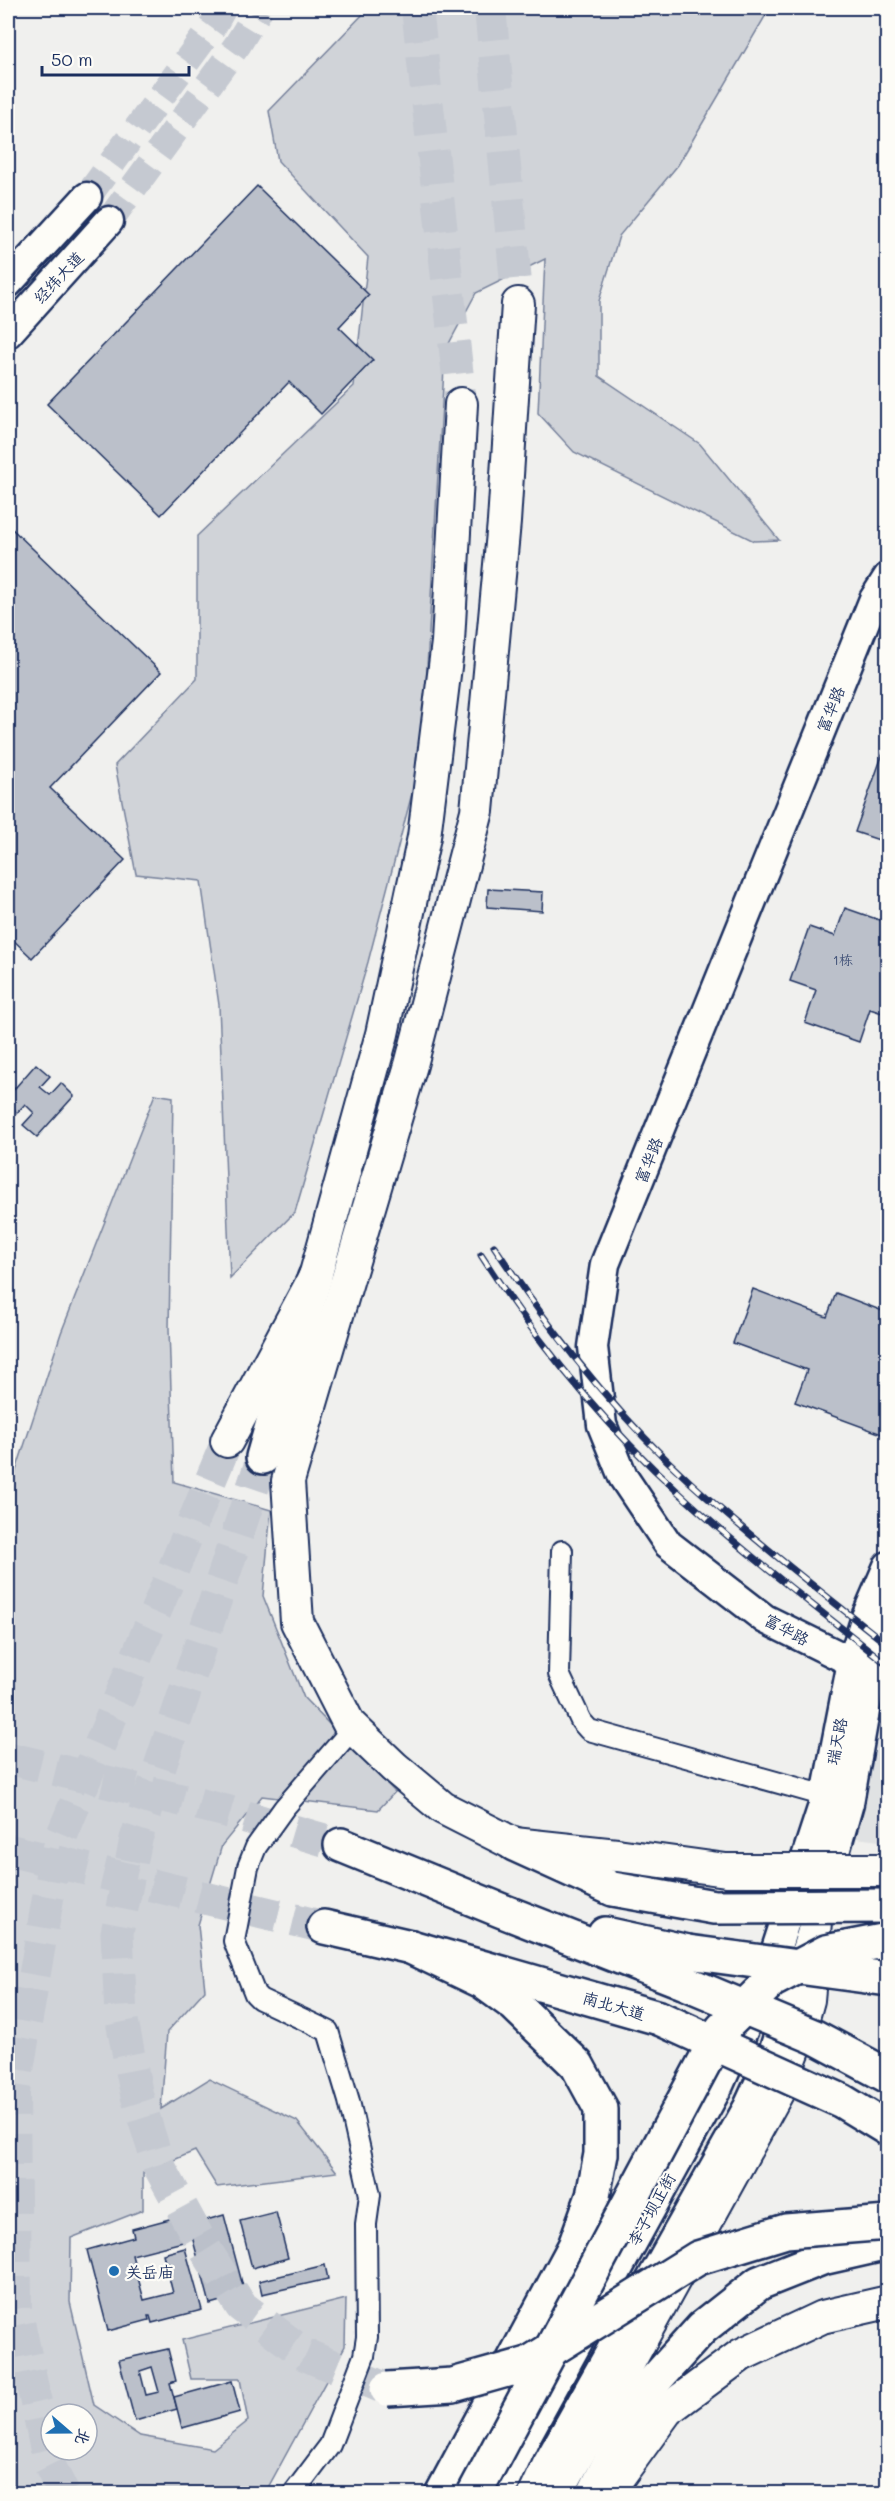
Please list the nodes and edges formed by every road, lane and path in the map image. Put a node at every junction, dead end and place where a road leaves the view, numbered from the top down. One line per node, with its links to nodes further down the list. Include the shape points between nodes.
1 (87, 197): 3 (main road, 经纬大道)
2 (109, 221): 5 (main road, 经纬大道)
3 (8, 283)
4 (518, 304): 15 (main road, via 504,522 477,811 411,1065 288,1481 297,1622)
5 (8, 333)
6 (461, 404): 8 (main road, via 448,642 424,837 382,1034)
7 (883, 597): 14 (main road, 富华路, via 605,1264 592,1347 602,1425 623,1477 668,1544 765,1619)
8 (315, 1277): 9 (main road); 10 (highway)
9 (227, 1441)
10 (263, 1457)
11 (562, 1551): 16 (street, via 559,1674 581,1721 590,1730)
12 (888, 1566): 14 (main road, 瑞天路, via 866,1617)
13 (888, 1628): 14 (main road, 瑞天路)
14 (870, 1669): 16 (main road, 瑞天路); 21 (main road, 瑞天路, via 849,1803)
15 (353, 1728): 17 (main road, via 443,1808); 33 (street, via 256,1847 248,1867 234,1941 260,1999 328,2031 350,2101 370,2195 364,2356 330,2445)
16 (826, 1796): 21 (main road, 瑞天路)
17 (514, 1844): 19 (main road, bridge, via 726,1869); 20 (highway, bridge, via 613,1888 714,1907)
18 (341, 1845): 25 (highway, via 500,1910)
19 (888, 1870)
20 (888, 1906)
21 (801, 1919): 36 (main road, 李子坝正街, via 766,1980 719,2085 527,2435); 37 (main road, 李子坝正街, via 772,2055 748,2107); 38 (main road, bridge, via 808,2000 778,2091)
22 (324, 1927): 24 (highway, 南北大道)
23 (888, 1940): 35 (highway, bridge, via 826,1952 771,1981 722,2029)
24 (411, 1947): 28 (highway, 南北大道, bridge, via 659,2018 842,2101); 34 (highway, via 482,1981 514,2005 577,2065 600,2109 602,2154 593,2196 575,2246)
25 (684, 1966): 26 (highway, bridge); 27 (highway, bridge)
26 (888, 1979)
27 (888, 2076)
28 (888, 2129)
29 (888, 2223): 32 (highway, bridge, via 786,2231 698,2258 528,2364 453,2385)
30 (888, 2243): 39 (highway, via 822,2258 759,2283 702,2328 646,2390)
31 (888, 2302): 40 (main road, via 822,2317 741,2355 667,2410)
32 (387, 2389)
33 (293, 2493)
34 (442, 2493)
35 (474, 2493)
36 (500, 2493)
37 (533, 2493)
38 (556, 2493)
39 (594, 2493)
40 (606, 2493)

